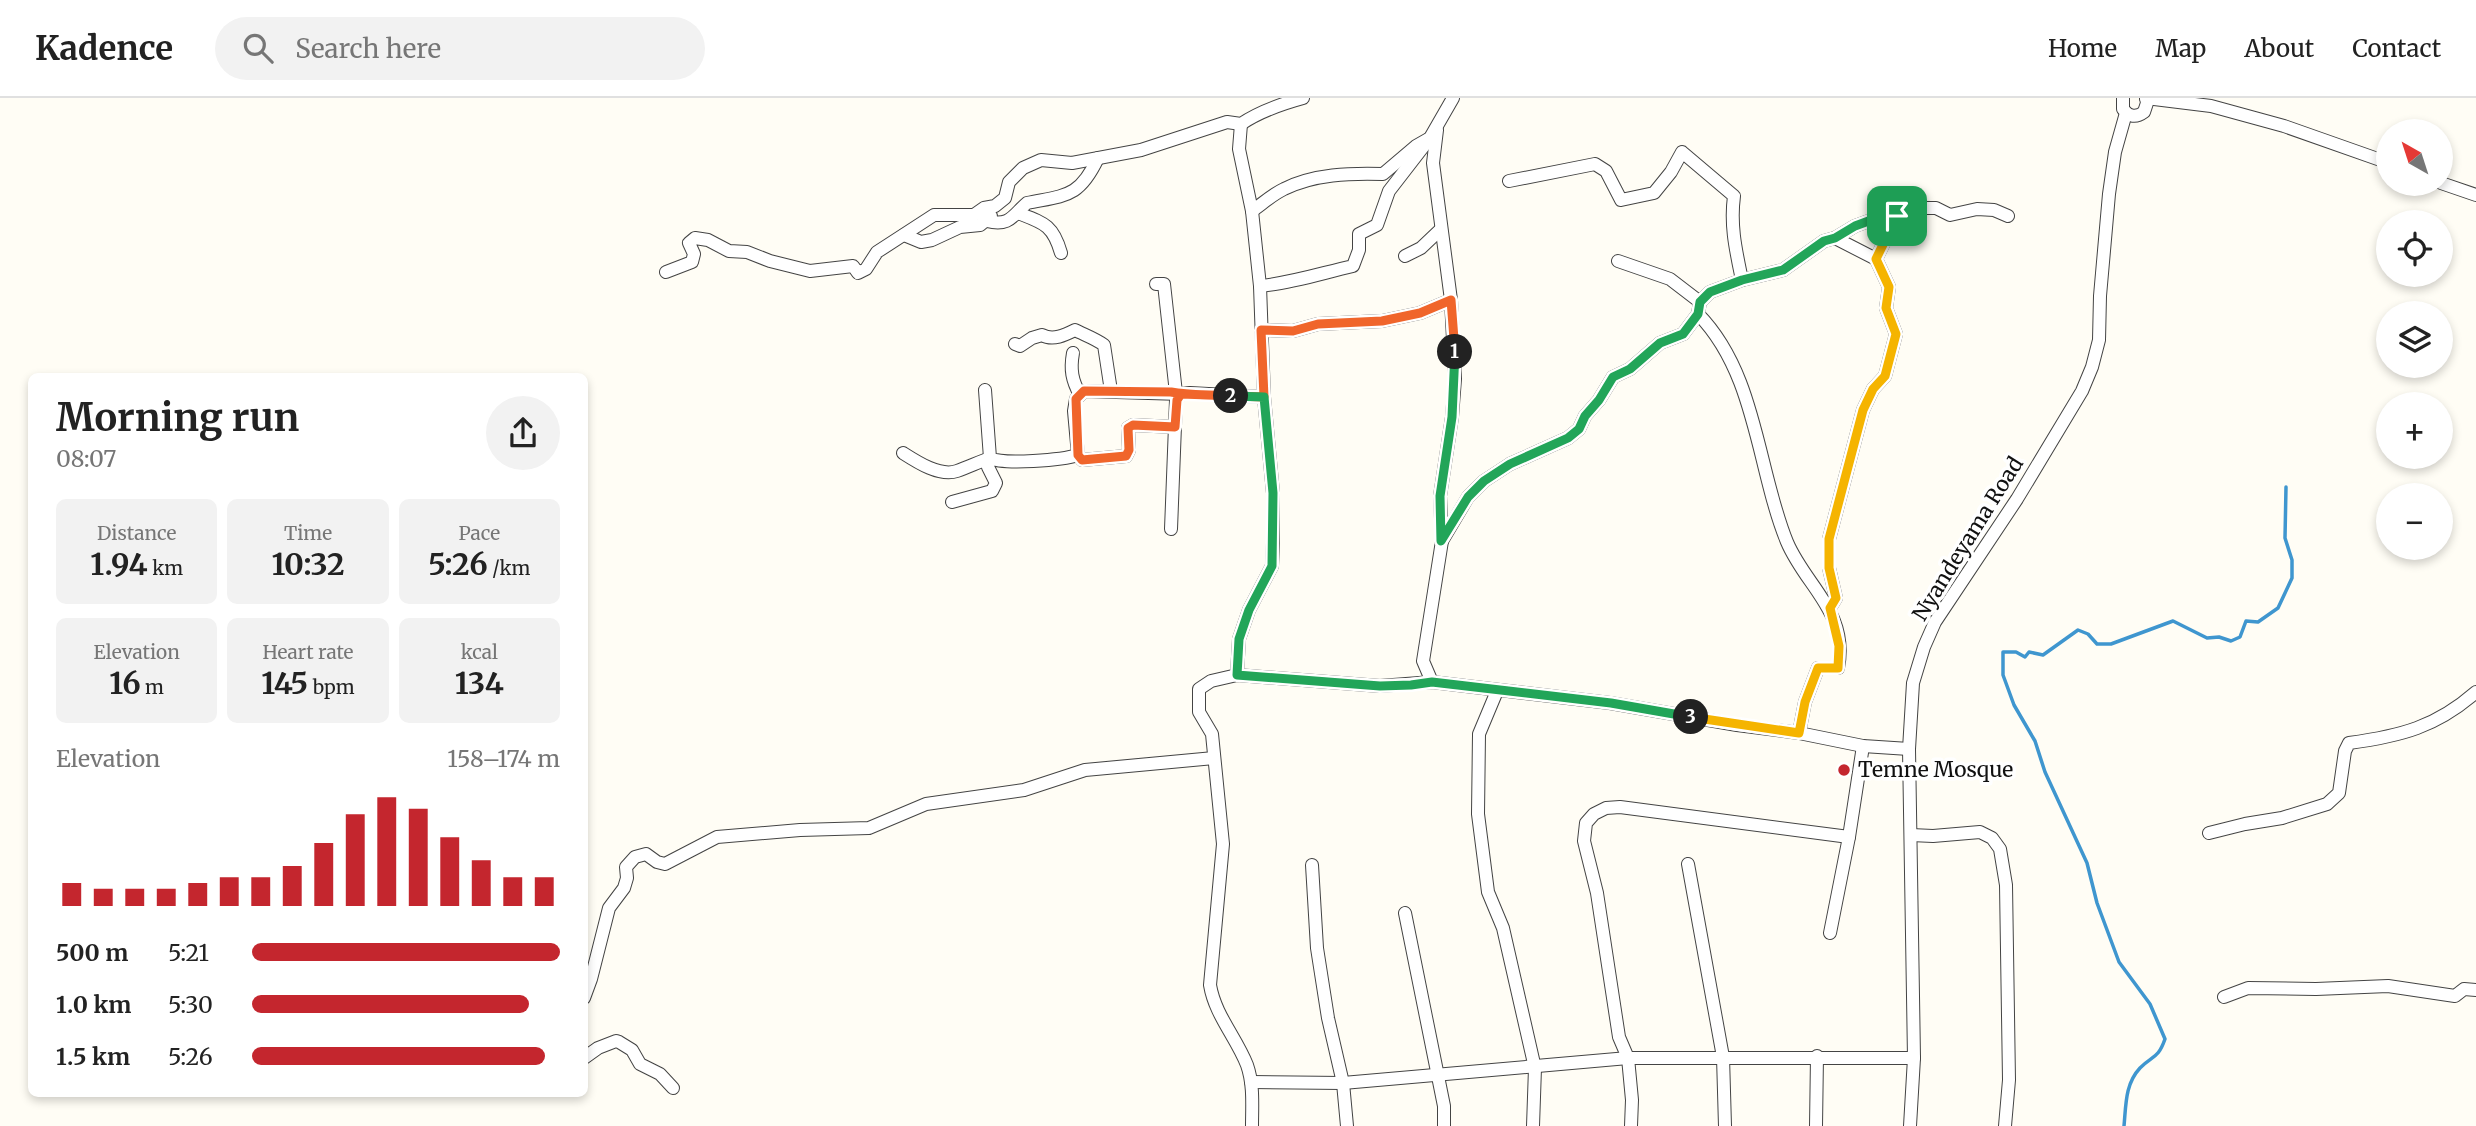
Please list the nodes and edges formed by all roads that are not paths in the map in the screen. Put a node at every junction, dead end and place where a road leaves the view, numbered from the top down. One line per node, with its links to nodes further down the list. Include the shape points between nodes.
1 (1303, 98): 6 (street)
2 (1453, 98): 7 (street)
3 (2123, 98): 5 (street)
4 (2146, 98): 5 (street, via 2144,112); 10 (street, via 2211,106)
5 (2126, 113): 57 (street, Nyandeyama Road, via 2113,162 2099,340 2092,367 2017,499 1935,622 1913,682)
6 (1241, 124): 9 (street, via 1227,122 1140,150); 15 (street, via 1239,149)
7 (1438, 125): 8 (street); 20 (street, via 1433,163)
8 (1430, 138): 15 (street, via 1383,174 1345,173 1305,181 1282,189); 32 (street, via 1389,191 1377,225 1359,234 1353,266)
9 (1098, 158): 14 (street, via 1072,163 1041,160 1023,168); 16 (street, via 1073,192 1027,202)
10 (2376, 158)
11 (1509, 181): 30 (street, via 1595,164 1606,171 1621,200 1654,193 1682,152 1734,196 1732,237)
12 (2454, 187): 13 (street)
13 (2476, 194)
14 (995, 206): 19 (street); 21 (street, via 974,215 934,215)
15 (1252, 211): 32 (street)
16 (1018, 213): 19 (street, via 1006,221); 25 (street, via 1049,228)
17 (1897, 216): 18 (street, via 1916,208 1936,208 1950,215 1977,209); 22 (street, via 1874,219); 27 (street)
18 (2008, 216)
19 (987, 221): 21 (street, via 921,242)
20 (1441, 229): 23 (street); 24 (street)
21 (904, 235): 29 (street, via 877,252 866,270 858,273 853,266 810,271 695,238 689,243 692,262)
22 (1835, 238): 27 (street); 30 (street, via 1783,270)
23 (1424, 246): 24 (street); 26 (street)
24 (1444, 250): 33 (street)
25 (1061, 253)
26 (1405, 256)
27 (1876, 259): 50 (street, via 1889,287 1886,308 1896,334 1885,376 1863,410 1829,539 1836,598)
28 (1618, 261): 34 (street, via 1670,279)
29 (666, 272)
30 (1742, 280): 34 (street, via 1710,292)
31 (1156, 284): 40 (street, via 1164,284)
32 (1260, 286): 35 (street)
33 (1451, 300): 35 (street, via 1382,321); 49 (street, via 1455,379 1440,496)
34 (1699, 308): 49 (street, via 1683,334 1660,343 1613,377 1579,429 1568,438 1484,481 1468,497); 50 (street, via 1742,388 1787,541)
35 (1261, 330): 42 (street)
36 (1015, 344): 39 (street, via 1075,330 1099,341 1104,345)
37 (1073, 353): 41 (street, via 1070,368)
38 (985, 390): 46 (street)
39 (1111, 391): 40 (street); 41 (street)
40 (1179, 394): 42 (street); 43 (street)
41 (1080, 395): 45 (street, via 1074,411)
42 (1264, 397): 51 (street, via 1273,493 1272,566 1239,639)
43 (1175, 427): 45 (street, via 1133,425 1128,428 1126,456 1082,460); 48 (street)
44 (903, 453): 46 (street, via 947,472)
45 (1078, 455): 46 (street, via 1020,461)
46 (990, 458): 47 (street, via 988,467 996,483 992,491)
47 (952, 502)
48 (1171, 529)
49 (1441, 541): 52 (street, via 1423,661)
50 (1830, 608): 55 (street, via 1839,646 1838,668 1818,668)
51 (1237, 675): 52 (street, via 1380,686); 58 (street, via 1211,681 1199,690 1199,712 1212,734)
52 (1432, 682): 53 (street)
53 (1497, 691): 55 (street, via 1611,703); 74 (street, via 1479,734 1478,814 1488,892 1503,928)
54 (2475, 695): 59 (street, via 2447,716 2415,730 2349,743 2339,793 2327,804)
55 (1799, 733): 56 (street)
56 (1863, 746): 57 (street); 61 (street)
57 (1909, 749): 60 (street, Nyandeyama Road)
58 (1214, 758): 66 (street, via 1085,770 1016,792 926,804 869,828 716,837 665,864 646,854 635,857 626,867 624,888 609,908); 76 (street, via 1223,844 1210,985)
59 (2209, 834)
60 (1911, 835): 73 (street, Nyandeyama Road); 87 (street, via 1980,832 2000,849 2006,885 2009,1080)
61 (1850, 837): 65 (street); 72 (street, via 1620,807 1594,814 1587,822 1584,841 1597,893 1619,1037)
62 (1688, 864): 71 (street)
63 (1312, 866): 77 (street, via 1317,948)
64 (1405, 912): 75 (street)
65 (1830, 933)
66 (588, 988)
67 (2476, 990): 68 (street, via 2464,989 2455,996 2388,986 2258,988)
68 (2224, 997)
69 (588, 1055): 78 (street, via 619,1042)
70 (1817, 1056): 71 (street); 73 (street); 85 (street)
71 (1723, 1057): 72 (street); 84 (street)
72 (1628, 1058): 74 (street); 83 (street)
73 (1914, 1058): 86 (street, Nyandeyama Road)
74 (1535, 1068): 75 (street); 82 (street)
75 (1438, 1074): 77 (street); 81 (street)
76 (1251, 1082): 77 (street); 79 (street)
77 (1343, 1083): 80 (street)
78 (673, 1088)
79 (1252, 1126)
80 (1347, 1126)
81 (1444, 1126)
82 (1534, 1126)
83 (1631, 1126)
84 (1725, 1126)
85 (1816, 1126)
86 (1910, 1126)
87 (2005, 1126)

